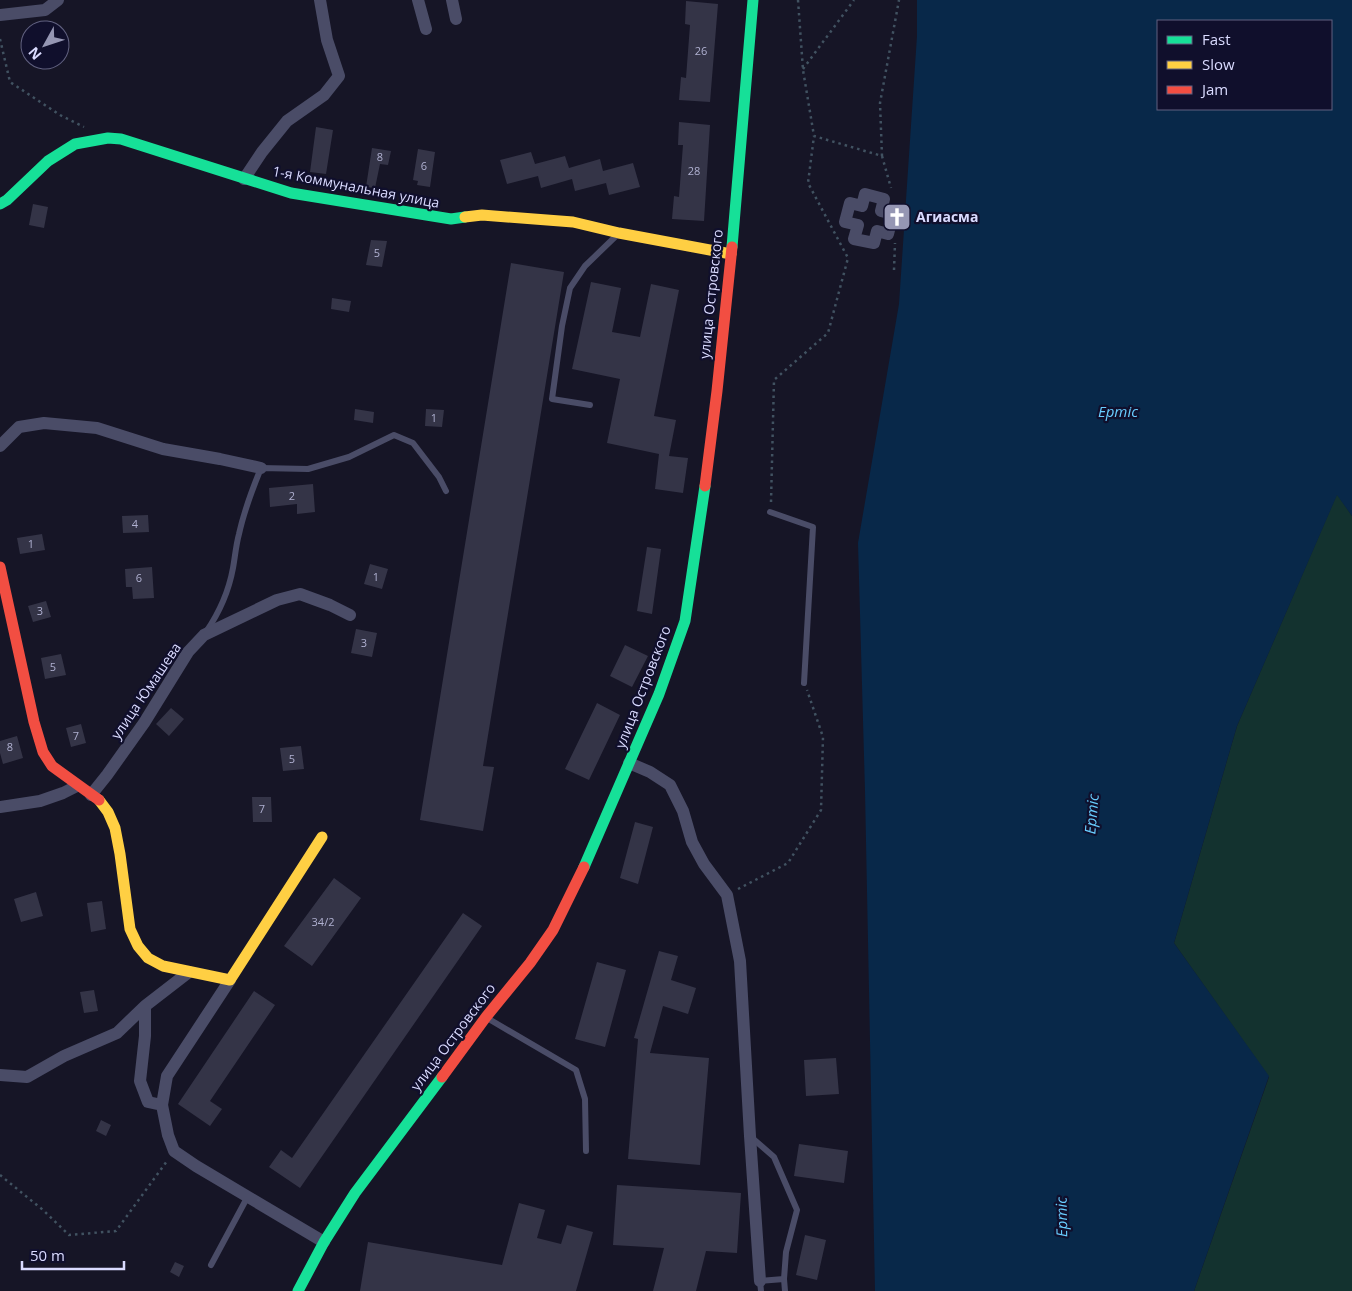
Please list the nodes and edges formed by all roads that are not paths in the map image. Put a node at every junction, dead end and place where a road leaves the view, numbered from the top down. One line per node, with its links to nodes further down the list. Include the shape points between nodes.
1 (58, 0): 6 (street, via 45,10)
2 (320, 0): 9 (street, via 327,40 339,76 324,95 287,121)
3 (418, 0): 8 (street)
4 (452, 0): 7 (street)
5 (752, 0): 13 (street, улица Островского)
6 (0, 15)
7 (456, 19)
8 (426, 29)
9 (244, 179): 10 (street, 1-я Коммунальная улица, via 121,139 108,138 75,144 48,161); 12 (street, 1-я Коммунальная улица, via 290,192 451,219 482,215 573,222)
10 (0, 204)
11 (862, 206): 11 (street, via 864,194 878,197 884,199 882,211 893,214 888,234 877,231 874,243 854,238 858,225 845,222 850,203)
12 (619, 232): 13 (street, 1-я Коммунальная улица); 14 (lane, via 585,266 570,288 562,326 552,399)
13 (731, 254): 23 (street, улица Островского, via 700,524 685,621)
14 (590, 405)
15 (0, 446): 16 (street, via 19,427 44,423 97,428 163,450)
16 (262, 468): 17 (lane, via 308,469 349,458 394,435 413,443); 21 (lane, via 248,500 224,597)
17 (446, 491)
18 (770, 512): 22 (lane, via 813,527)
19 (0, 567): 24 (street, via 43,752 52,766)
20 (350, 616): 21 (street, улица Юмашева, via 300,594 277,600)
21 (204, 635): 24 (street, улица Юмашева, via 188,652 107,776)
22 (804, 683)
23 (629, 763): 30 (street, улица Островского, via 580,879 553,930); 33 (street, via 670,785 692,842 727,895 740,961)
24 (84, 790): 25 (street); 27 (street, via 98,798 115,828 130,929 138,946 148,958 163,966)
25 (0, 807)
26 (322, 837): 28 (street)
27 (190, 972): 28 (street); 29 (street)
28 (230, 980): 32 (street, via 167,1076)
29 (145, 1006): 31 (street, via 117,1033 64,1056 27,1077); 32 (street, via 140,1081 148,1102)
30 (486, 1017): 34 (lane, via 576,1070 585,1099); 36 (street, улица Островского, via 355,1193)
31 (0, 1075)
32 (162, 1105): 35 (street, via 174,1151)
33 (750, 1136): 38 (lane, via 774,1157 797,1210 786,1252); 39 (street)
34 (586, 1151)
35 (248, 1196): 36 (street); 37 (lane)
36 (324, 1242): 40 (street, улица Островского)
37 (211, 1265)
38 (784, 1279): 39 (lane); 41 (lane)
39 (760, 1286)
40 (298, 1291)
41 (785, 1291)

